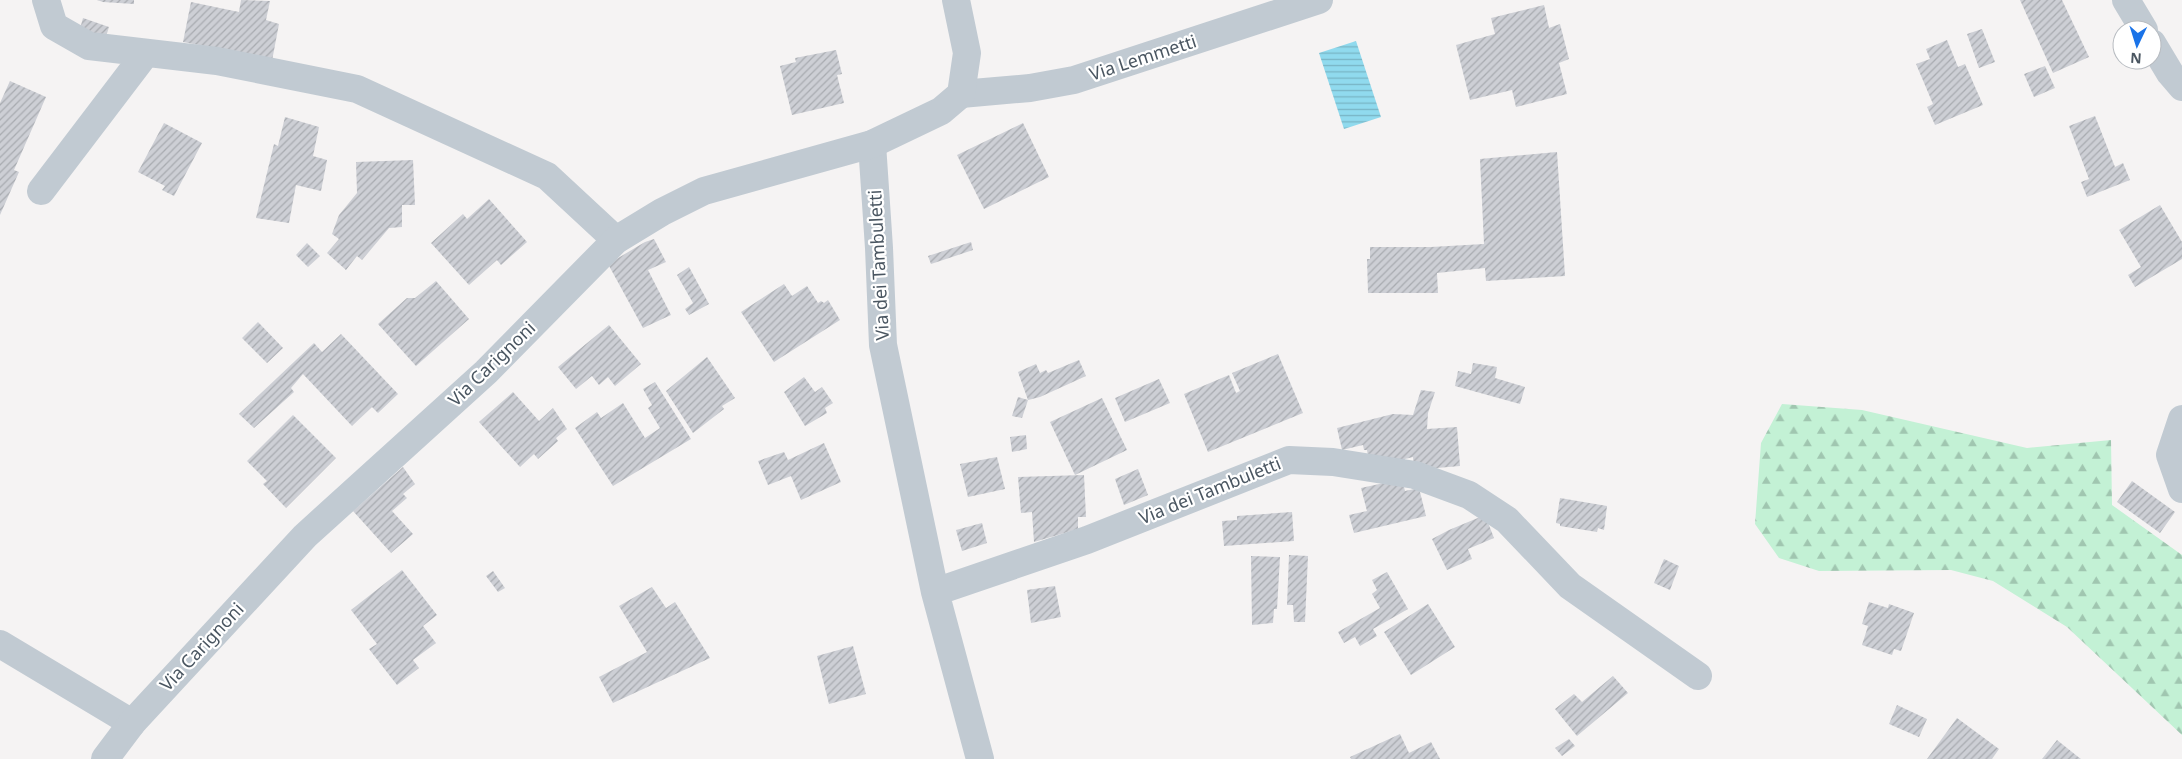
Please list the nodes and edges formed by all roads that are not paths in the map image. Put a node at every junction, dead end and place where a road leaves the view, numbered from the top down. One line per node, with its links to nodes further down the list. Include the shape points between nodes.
1 (46, 0): 6 (street, via 54,26 89,46)
2 (956, 0): 9 (street, via 967,53)
3 (1319, 0): 9 (street, Via Lemmetti, via 1074,80 1030,88)
4 (2126, 0): 5 (street)
5 (2138, 20)
6 (146, 53): 11 (street); 12 (street, via 217,61 357,89 547,176)
7 (2162, 60): 8 (street)
8 (2182, 87)
9 (961, 94): 10 (street, Via Carignoni, via 941,111)
10 (872, 144): 12 (street, Via Carignoni, via 704,191); 15 (street, Via dei Tambuletti, via 883,345)
11 (41, 191)
12 (616, 240): 18 (street, Via Carignoni, via 486,372 305,536)
13 (2182, 419): 14 (street, via 2170,455)
14 (2182, 490)
15 (936, 592): 17 (street, Via dei Tambuletti, via 1088,540 1289,460 1333,462 1415,475 1469,495 1507,520 1570,586); 20 (street, Via dei Tambuletti)
16 (0, 644): 18 (street)
17 (1698, 676)
18 (132, 723): 19 (street, Via Carignoni)
19 (105, 759)
20 (980, 759)

